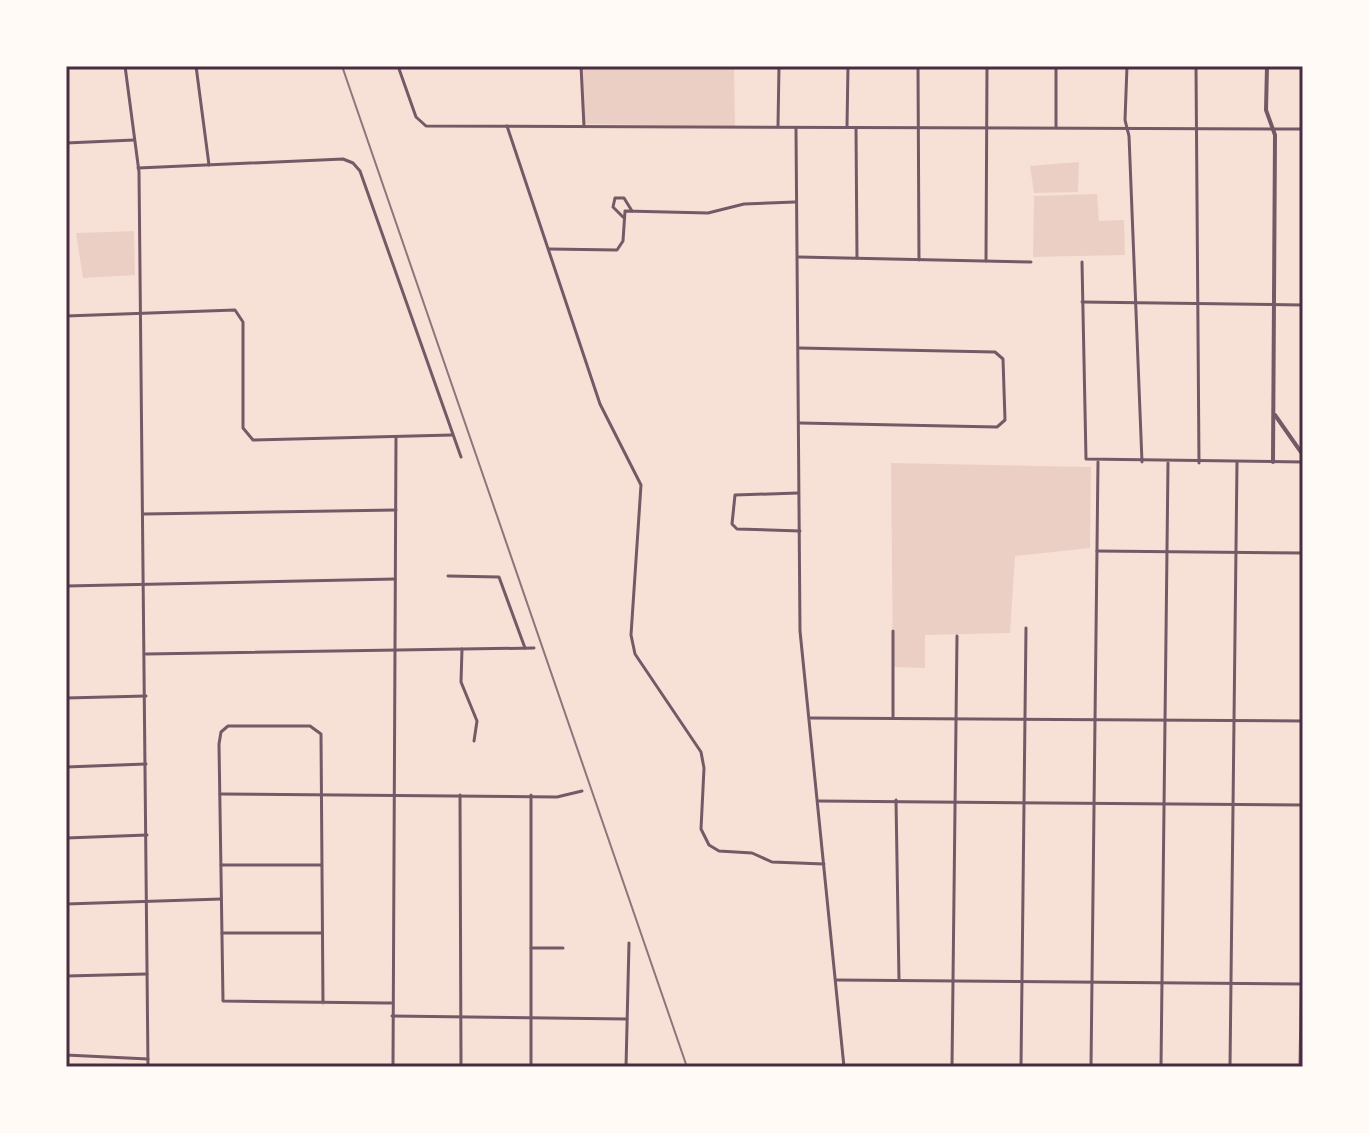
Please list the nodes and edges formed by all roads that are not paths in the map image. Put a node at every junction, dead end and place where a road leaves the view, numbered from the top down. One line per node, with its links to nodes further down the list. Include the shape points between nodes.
1 (125, 66): 26 (street)
2 (196, 66): 28 (street)
3 (398, 66): 13 (street, via 418,121 426,126)
4 (581, 66): 14 (street)
5 (779, 66): 16 (street)
6 (848, 66): 15 (street)
7 (918, 66): 17 (street)
8 (987, 66): 21 (street)
9 (1056, 66): 18 (street)
10 (1127, 66): 22 (street)
11 (1196, 66): 24 (street)
12 (1267, 66): 23 (street, via 1266,110)
13 (507, 126): 14 (street); 33 (street)
14 (584, 126): 16 (street)
15 (847, 126): 19 (street); 20 (street)
16 (778, 127): 19 (street)
17 (916, 127): 20 (street); 21 (street); 36 (street)
18 (1056, 127): 21 (street); 22 (street)
19 (796, 128): 30 (street)
20 (856, 128): 35 (street)
21 (986, 128): 37 (street)
22 (1127, 128): 24 (street); 41 (street)
23 (1273, 128): 24 (street); 25 (street); 43 (street)
24 (1197, 129): 42 (street)
25 (1303, 129)
26 (134, 140): 27 (street); 29 (street)
27 (66, 143)
28 (209, 165): 29 (street); 50 (street, via 343,159 353,163)
29 (138, 168): 45 (street)
30 (796, 201): 31 (street, via 744,204 708,213); 34 (street)
31 (632, 211): 32 (street, via 625,211); 32 (street, via 624,198 615,198 613,207)
32 (624, 218): 33 (street, via 617,250)
33 (549, 249): 110 (street, via 600,404 641,485 633,645 642,667 701,752 702,835 719,851 752,853 772,862)
34 (798, 257): 35 (street); 47 (street)
35 (857, 258): 36 (street)
36 (919, 260): 37 (street)
37 (986, 261): 38 (street)
38 (1031, 262)
39 (1082, 262): 40 (street)
40 (1082, 302): 41 (street); 54 (street, via 1086,459)
41 (1135, 303): 42 (street); 55 (street)
42 (1198, 303): 43 (street); 60 (street)
43 (1275, 304): 44 (street); 48 (street)
44 (1303, 305)
45 (142, 313): 46 (street); 51 (street, via 239,313 243,428 249,439); 63 (street)
46 (66, 316)
47 (799, 348): 49 (street); 49 (street, via 995,352 1003,359 1005,416 997,427)
48 (1274, 413): 52 (street); 57 (street)
49 (800, 423): 61 (street)
50 (452, 435): 51 (street); 53 (street)
51 (396, 437): 62 (street)
52 (1303, 455)
53 (461, 457)
54 (1098, 462): 55 (street); 65 (street)
55 (1142, 462): 59 (street)
56 (1237, 462): 57 (street); 60 (street); 67 (street)
57 (1273, 462): 58 (street)
58 (1303, 462)
59 (1168, 463): 60 (street); 66 (street)
60 (1199, 463)
61 (800, 493): 64 (street); 64 (street, via 735,495 732,524 737,529)
62 (396, 510): 63 (street); 70 (street)
63 (144, 514): 71 (street)
64 (800, 531): 84 (street, via 800,631)
65 (1097, 551): 66 (street); 87 (street)
66 (1167, 552): 67 (street); 88 (street)
67 (1236, 552): 68 (street); 89 (street)
68 (1303, 553)
69 (448, 576): 76 (street, via 499,577)
70 (395, 579): 71 (street); 79 (street)
71 (145, 585): 72 (street); 80 (street)
72 (66, 586)
73 (1026, 628): 86 (street)
74 (893, 631): 83 (street)
75 (957, 636): 85 (street)
76 (525, 648): 77 (street); 78 (street)
77 (534, 648)
78 (462, 649): 79 (street); 91 (street, via 461,682 477,721)
79 (395, 650): 80 (street); 96 (street)
80 (145, 654): 81 (street)
81 (146, 696): 82 (street); 92 (street)
82 (66, 698)
83 (893, 717): 84 (street); 85 (street)
84 (809, 718): 102 (street)
85 (956, 718): 86 (street); 101 (street)
86 (1025, 718): 87 (street); 103 (street)
87 (1095, 719): 88 (street); 104 (street)
88 (1165, 719): 89 (street); 105 (street)
89 (1234, 720): 90 (street); 106 (street)
90 (1303, 721)
91 (474, 741)
92 (146, 764): 93 (street); 108 (street)
93 (66, 767)
94 (582, 791): 98 (street, via 557,797)
95 (220, 794): 99 (street); 99 (street, via 219,736 232,725 318,730); 111 (street)
96 (391, 794): 97 (street); 99 (street); 133 (street)
97 (460, 794): 98 (street); 135 (street)
98 (531, 794): 120 (street)
99 (323, 795): 112 (street)
100 (896, 800): 101 (street); 102 (street); 126 (street)
101 (954, 800): 103 (street); 125 (street)
102 (817, 801): 110 (street)
103 (1024, 801): 104 (street); 127 (street)
104 (1094, 801): 105 (street); 129 (street)
105 (1163, 802): 106 (street); 130 (street)
106 (1233, 802): 107 (street); 128 (street)
107 (1303, 805)
108 (147, 835): 109 (street); 116 (street)
109 (66, 838)
110 (824, 864): 124 (street)
111 (221, 865): 112 (street); 114 (street)
112 (323, 865): 118 (street)
113 (1303, 887): 131 (street)
114 (221, 899): 116 (street); 117 (street)
115 (66, 904): 116 (street)
116 (147, 904): 122 (street)
117 (222, 933): 118 (street); 132 (street, via 223,1001)
118 (323, 933): 132 (street)
119 (629, 943): 137 (street)
120 (531, 948): 121 (street); 136 (street)
121 (563, 948)
122 (147, 974): 123 (street); 139 (street)
123 (66, 976)
124 (836, 980): 126 (street); 145 (street)
125 (952, 980): 126 (street); 127 (street); 146 (street)
126 (899, 981)
127 (1022, 981): 129 (street); 147 (street)
128 (1231, 982): 130 (street); 131 (street); 150 (street)
129 (1093, 983): 130 (street); 148 (street)
130 (1163, 984): 149 (street)
131 (1302, 984): 151 (street)
132 (323, 1003): 133 (street)
133 (391, 1003): 134 (street)
134 (392, 1016): 135 (street); 141 (street)
135 (461, 1016): 136 (street); 142 (street)
136 (530, 1016): 137 (street); 143 (street)
137 (627, 1019): 144 (street)
138 (66, 1055): 139 (street)
139 (148, 1059): 140 (street)
140 (148, 1067)
141 (393, 1067)
142 (461, 1067)
143 (531, 1067)
144 (626, 1067)
145 (844, 1067)
146 (952, 1067)
147 (1021, 1067)
148 (1091, 1067)
149 (1161, 1067)
150 (1230, 1067)
151 (1300, 1067)

